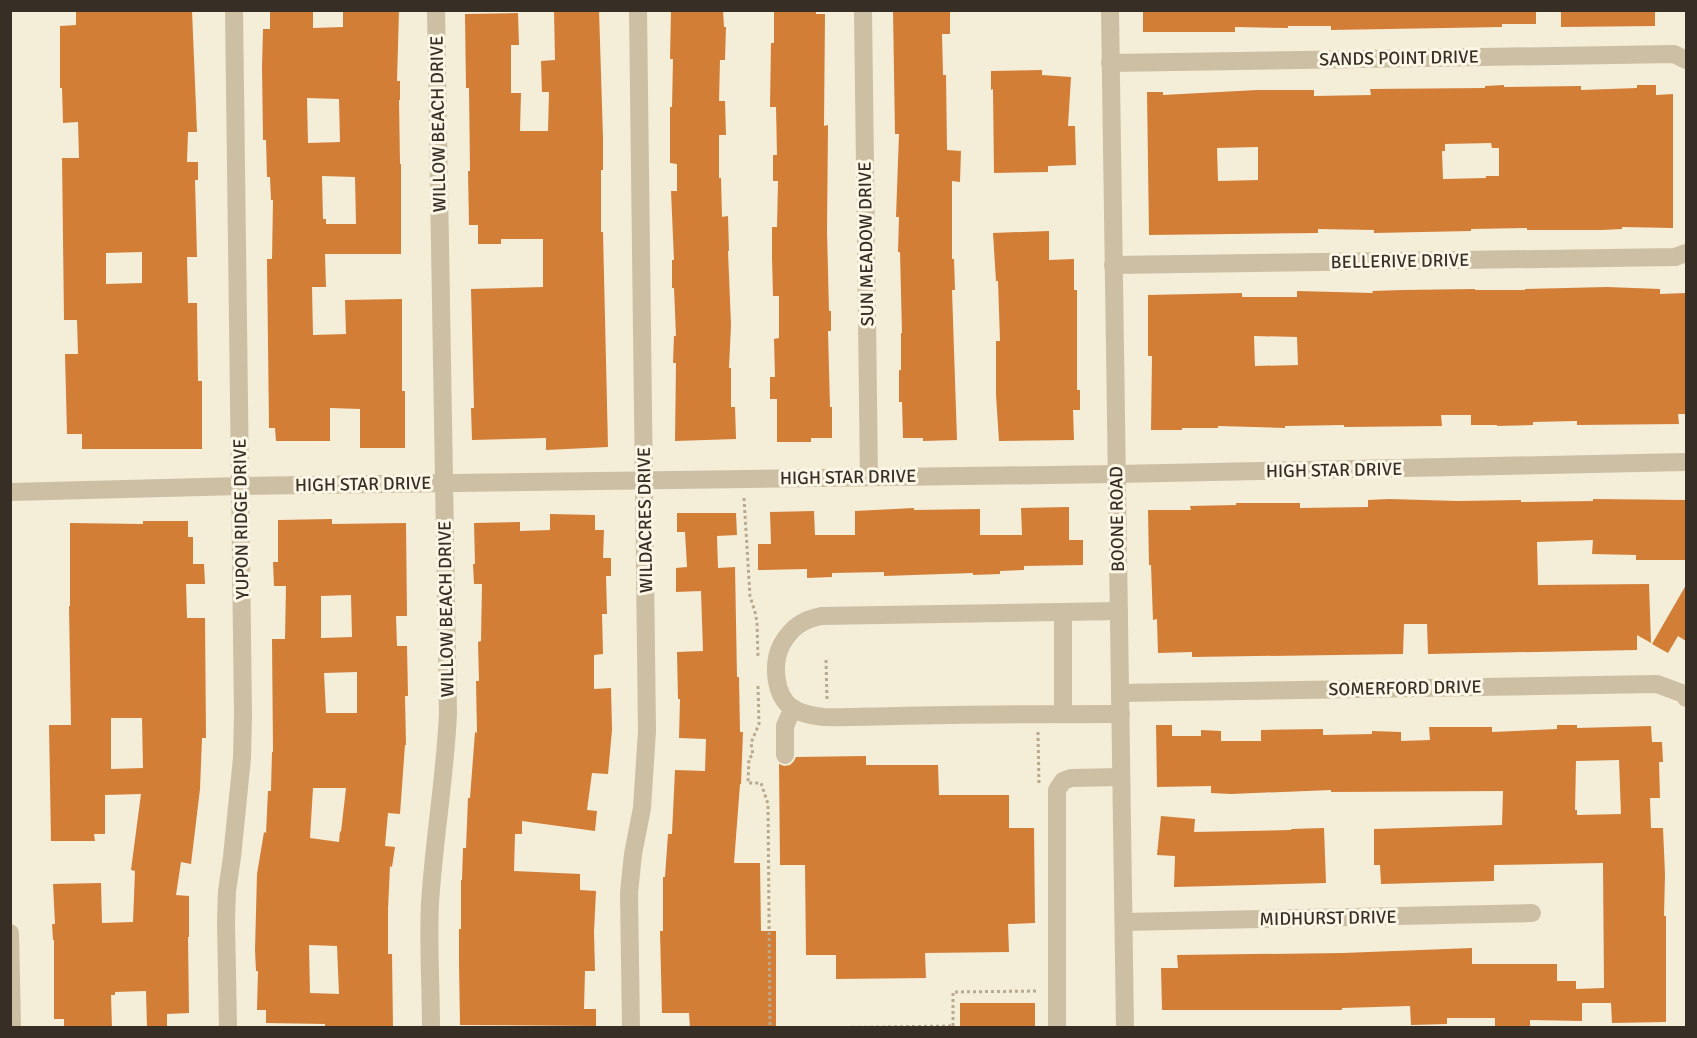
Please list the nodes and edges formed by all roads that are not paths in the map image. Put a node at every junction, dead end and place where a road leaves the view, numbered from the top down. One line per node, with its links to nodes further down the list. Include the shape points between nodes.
1 (234, 10): 15 (street, YUPON RIDGE DRIVE)
2 (436, 10): 14 (street, WILLOW BEACH DRIVE)
3 (638, 10): 13 (street, WILDACRES DRIVE)
4 (863, 10): 12 (street, SUN MEADOW DRIVE)
5 (1110, 10): 7 (street, BOONE ROAD)
6 (1686, 60): 7 (street, SANDS POINT DRIVE, via 1674,54)
7 (1110, 63): 9 (street, BOONE ROAD)
8 (1686, 253): 9 (street, BELLERIVE DRIVE, via 1675,257)
9 (1113, 265): 11 (street, BOONE ROAD)
10 (1686, 462): 11 (street, HIGH STAR DRIVE)
11 (1117, 474): 12 (street, HIGH STAR DRIVE); 17 (street, BOONE ROAD)
12 (869, 477): 13 (street, HIGH STAR DRIVE)
13 (644, 481): 14 (street, HIGH STAR DRIVE); 32 (street, WILDACRES DRIVE, via 647,731 642,808 629,892)
14 (444, 483): 15 (street, HIGH STAR DRIVE); 31 (street, WILLOW BEACH DRIVE, via 448,714 430,905)
15 (241, 486): 16 (street, HIGH STAR DRIVE); 30 (street, YUPON RIDGE DRIVE, via 242,758 227,891)
16 (10, 492)
17 (1119, 611): 18 (street); 19 (street, BOONE ROAD)
18 (1063, 612): 21 (street, via 808,618 791,631 778,652 776,664 779,688); 22 (street)
19 (1120, 693): 20 (street, SOMERFORD DRIVE, via 1657,684); 23 (street, BOONE ROAD)
20 (1686, 698)
21 (793, 708): 22 (street, via 820,717); 24 (street, via 785,726)
22 (1063, 714): 23 (street)
23 (1121, 714): 25 (street, BOONE ROAD)
24 (785, 755)
25 (1122, 777): 27 (street, BOONE ROAD); 33 (street, via 1071,778 1062,781 1057,790)
26 (1532, 913): 27 (street, MIDHURST DRIVE)
27 (1124, 922): 34 (street, BOONE ROAD)
28 (10, 933): 29 (street)
29 (12, 1028)
30 (228, 1028)
31 (431, 1028)
32 (630, 1028)
33 (1057, 1028)
34 (1125, 1028)

